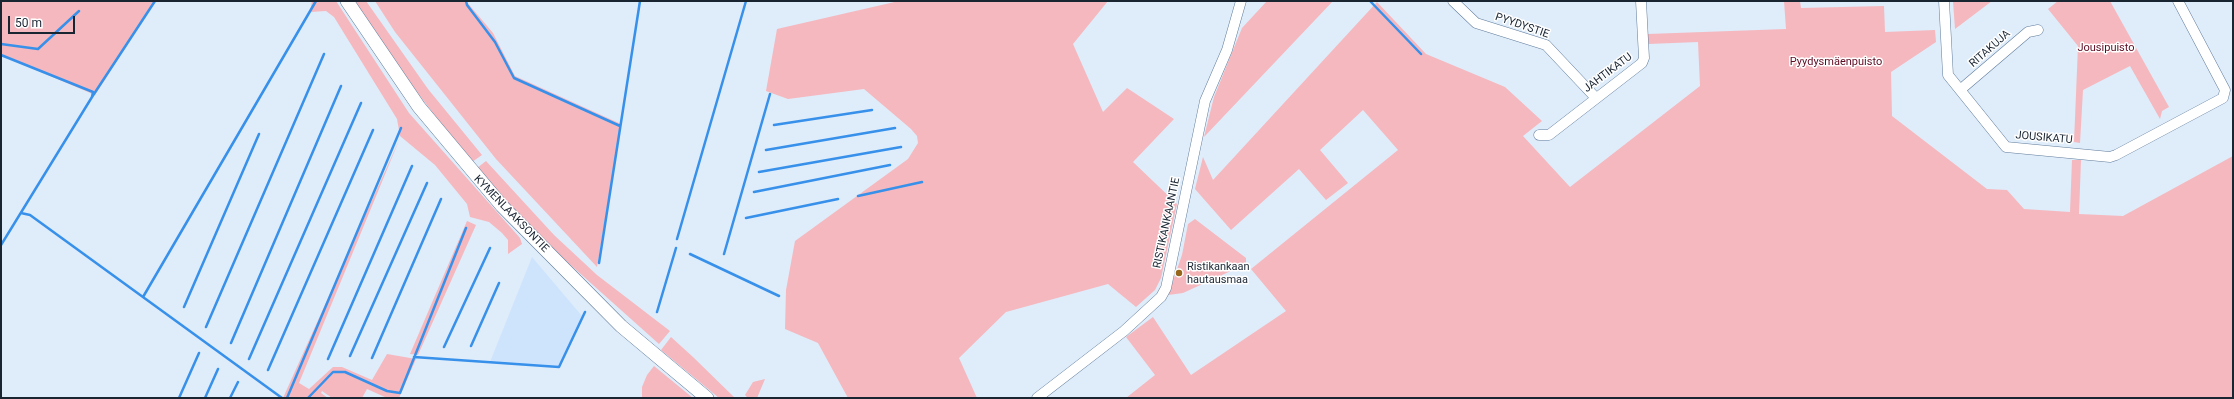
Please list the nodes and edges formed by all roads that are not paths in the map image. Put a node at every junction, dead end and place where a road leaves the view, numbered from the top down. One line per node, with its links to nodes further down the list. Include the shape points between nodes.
1 (347, 1): 11 (main road, KYMENLAAKSONTIE, via 419,106 502,206 621,326)
2 (1241, 1): 12 (street, RISTIKANKAANTIE, via 1227,50 1205,101 1166,288 1161,297 1124,331)
3 (1453, 1): 9 (street, PYYDYSTIE, via 1476,23 1546,45)
4 (1641, 1): 9 (street, JAHTIKATU, via 1644,58 1642,63)
5 (1944, 1): 8 (street, JOUSIKATU, via 1948,75)
6 (2178, 1): 8 (street, JOUSIKATU, via 2224,90 2223,98 2116,155 2006,147)
7 (2038, 30): 8 (street, RITAKUJA, via 2028,32)
8 (1960, 90)
9 (1595, 97): 10 (street, JAHTIKATU, via 1549,135)
10 (1539, 135)
11 (707, 398)
12 (1037, 398)

